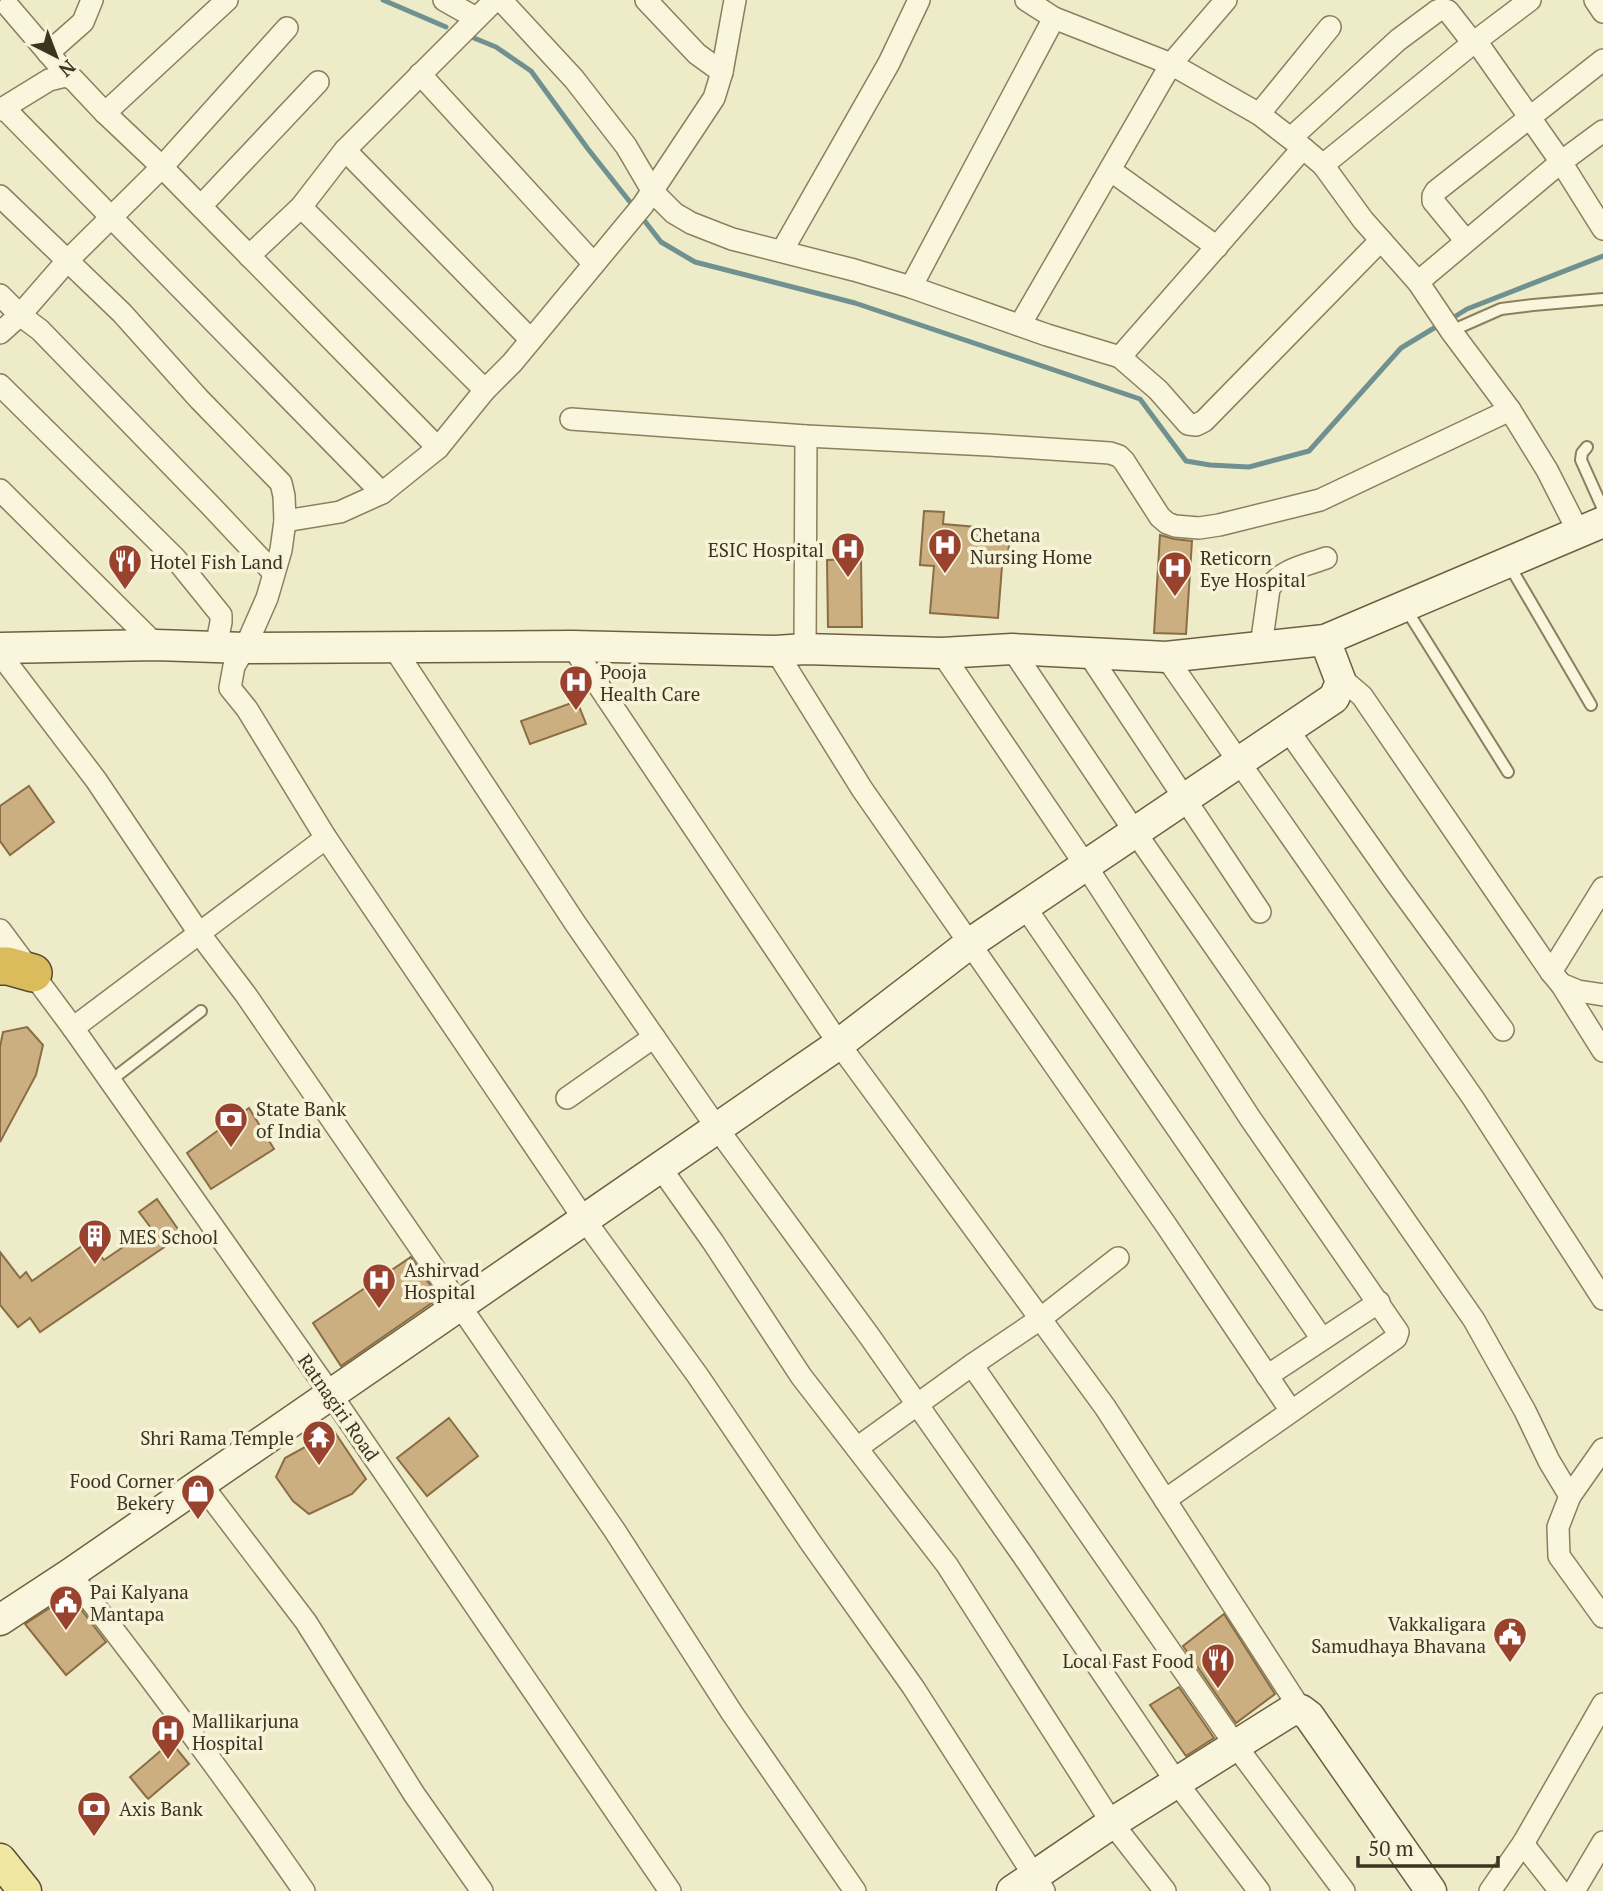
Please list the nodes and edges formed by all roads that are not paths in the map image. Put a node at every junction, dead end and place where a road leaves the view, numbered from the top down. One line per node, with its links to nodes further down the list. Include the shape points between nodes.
1 (92, 0): 20 (street, via 83,22)
2 (228, 0): 28 (street)
3 (444, 0): 15 (street)
4 (495, 0): 15 (street)
5 (501, 0): 41 (street, via 582,88 626,146)
6 (646, 0): 23 (street, via 697,54)
7 (735, 0): 23 (street)
8 (919, 0): 48 (street, via 889,63)
9 (1026, 0): 16 (street)
10 (1226, 0): 22 (street)
11 (1531, 0): 19 (street)
12 (1595, 0): 14 (street)
13 (9, 7): 20 (street)
14 (1603, 12)
15 (476, 18): 24 (street)
16 (1054, 18): 22 (street); 53 (street)
17 (1330, 27): 29 (street)
18 (287, 28): 36 (street)
19 (1475, 42): 30 (street); 32 (street, via 1448,10 1437,11 1398,40); 35 (street)
20 (48, 53): 25 (street)
21 (1603, 60): 30 (street)
22 (1171, 64): 29 (street); 37 (street)
23 (722, 72): 41 (street, via 714,98)
24 (420, 74): 33 (street); 51 (street)
25 (65, 76): 27 (street, via 49,80); 28 (street, via 74,79)
26 (318, 82): 40 (street)
27 (2, 109): 43 (street)
28 (105, 113): 36 (street)
29 (1259, 114): 32 (street)
30 (1529, 117): 34 (street); 46 (street, via 1433,196)
31 (1603, 131): 34 (street)
32 (1297, 143): 35 (street); 47 (street)
33 (345, 150): 42 (street); 60 (street)
34 (1561, 162): 39 (street); 46 (street)
35 (1323, 166): 45 (street)
36 (162, 167): 40 (street); 43 (street)
37 (1110, 170): 47 (street); 58 (street)
38 (0, 196): 50 (street)
39 (1597, 205): 44 (street)
40 (201, 206): 49 (street)
41 (642, 206): 48 (street, via 674,213 732,239); 51 (street)
42 (301, 207): 49 (street); 63 (street)
43 (111, 217): 50 (street); 70 (street)
44 (1603, 229)
45 (1381, 240): 52 (street); 61 (street, via 1196,425 1188,424)
46 (1466, 241): 52 (street)
47 (1217, 247): 61 (street)
48 (782, 251): 53 (street)
49 (249, 256): 68 (street)
50 (67, 261): 56 (street); 72 (street, via 122,313 281,483)
51 (594, 264): 60 (street)
52 (1418, 282): 57 (street)
53 (911, 287): 58 (street)
54 (0, 295): 56 (street)
55 (1603, 299): 57 (lane, via 1500,309)
56 (20, 315): 59 (street); 76 (street, via 40,330)
57 (1444, 321): 64 (street)
58 (1020, 325): 61 (street)
59 (0, 332)
60 (531, 340): 63 (street)
61 (1120, 357)
62 (0, 385): 82 (street, via 175,558 220,615)
63 (485, 390): 68 (street)
64 (1510, 410): 66 (street, via 1320,500 1199,528 1167,523 1124,461 1110,453); 73 (street, via 1547,470)
65 (571, 419): 66 (street)
66 (806, 436): 84 (street)
67 (1587, 447): 71 (lane, via 1581,460)
68 (438, 448): 70 (street)
69 (0, 490): 79 (street)
70 (382, 492): 72 (street, via 340,512)
71 (1603, 509)
72 (285, 521): 76 (street)
73 (1591, 527): 75 (street)
74 (1326, 558): 81 (street, via 1273,582)
75 (1508, 563): 77 (street); 92 (lane)
76 (273, 572): 82 (street, via 267,598)
77 (1404, 607): 78 (street); 95 (lane)
78 (1325, 640): 81 (street); 91 (street)
79 (156, 645): 82 (street); 86 (street)
80 (572, 646): 83 (street); 87 (street); 113 (street)
81 (1261, 646): 90 (street)
82 (230, 648): 83 (street); 98 (street, via 234,666 230,688)
83 (394, 648): 112 (street)
84 (805, 649): 87 (street); 88 (street)
85 (1012, 649): 88 (street); 89 (street); 97 (street)
86 (0, 651): 104 (street, via 96,780)
87 (776, 651): 105 (street, via 862,789)
88 (942, 653): 99 (street)
89 (1088, 653): 90 (street); 96 (street)
90 (1166, 657): 94 (street)
91 (1341, 682): 93 (street, via 1334,698); 107 (street, via 1362,696)
92 (1591, 705)
93 (1288, 730): 94 (street); 111 (street)
94 (1240, 762): 96 (street); 121 (street, via 1473,1098)
95 (1508, 772)
96 (1184, 799): 97 (street); 102 (street)
97 (1135, 832): 99 (street); 134 (street, via 1474,1320)
98 (326, 838): 104 (street); 119 (street)
99 (1086, 866): 101 (street); 122 (street, via 1250,1118)
100 (1603, 888): 107 (street)
101 (1025, 906): 105 (street); 125 (street)
102 (1260, 912)
103 (0, 930): 106 (street, Ratnagiri Road)
104 (199, 933): 110 (street); 123 (street)
105 (970, 944): 113 (street); 127 (street)
106 (17, 969): 110 (street, Ratnagiri Road)
107 (1556, 978): 108 (street, via 1578,991); 114 (street)
108 (1603, 995)
109 (201, 1011): 115 (lane)
110 (73, 1028): 115 (street, Ratnagiri Road)
111 (1503, 1030)
112 (654, 1037): 116 (street); 117 (street)
113 (839, 1044): 117 (street); 124 (street)
114 (1603, 1051)
115 (110, 1081): 128 (street, Ratnagiri Road)
116 (567, 1098)
117 (717, 1128): 118 (street); 129 (street)
118 (660, 1167): 119 (street); 131 (street, via 801,1376)
119 (584, 1219): 123 (street); 147 (street, via 913,1687)
120 (1118, 1258): 124 (street)
121 (1603, 1299)
122 (1379, 1303): 125 (street); 130 (street, via 1398,1332 1396,1338)
123 (460, 1305): 128 (street); 152 (street)
124 (1040, 1319): 126 (street); 135 (street)
125 (1322, 1339): 127 (street)
126 (972, 1365): 129 (street); 141 (street)
127 (1267, 1376): 130 (street)
128 (330, 1394): 133 (street); 151 (street, Ratnagiri Road)
129 (917, 1404): 131 (street); 142 (street)
130 (1291, 1411): 135 (street)
131 (857, 1448): 143 (street, via 947,1565)
132 (1603, 1449): 134 (street)
133 (201, 1483): 136 (street); 150 (street, via 306,1622 414,1794)
134 (1570, 1496): 137 (street, via 1558,1527 1559,1556)
135 (1165, 1500): 140 (street)
136 (70, 1574): 138 (street); 149 (street)
137 (1603, 1618)
138 (0, 1620)
139 (1603, 1704): 144 (street)
140 (1301, 1710): 141 (street, via 1292,1710); 156 (street)
141 (1237, 1746): 142 (street); 155 (street)
142 (1177, 1783): 143 (street); 154 (street)
143 (1111, 1823): 147 (street); 153 (street)
144 (1524, 1842): 157 (street); 158 (street)
145 (1603, 1842): 159 (street)
146 (0, 1860): 148 (main road)
147 (1030, 1886)
148 (25, 1891)
149 (304, 1891)
150 (482, 1891)
151 (670, 1891)
152 (855, 1891)
153 (1165, 1891)
154 (1259, 1891)
155 (1344, 1891)
156 (1431, 1891)
157 (1490, 1891)
158 (1560, 1891)
159 (1574, 1891)

